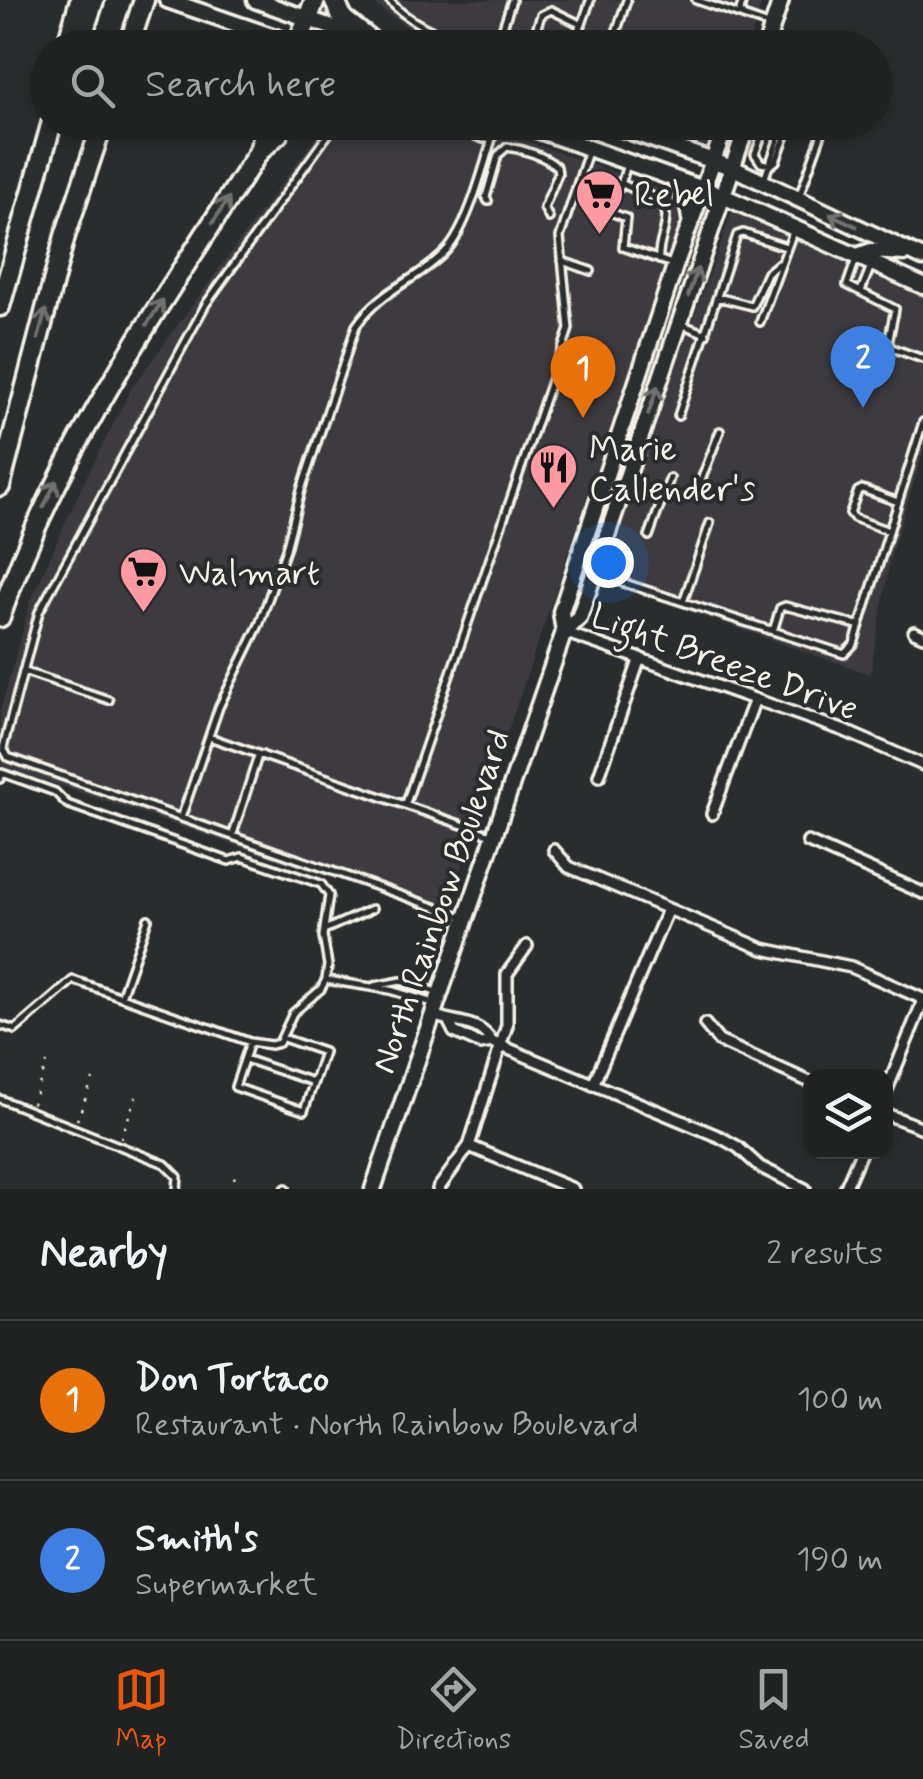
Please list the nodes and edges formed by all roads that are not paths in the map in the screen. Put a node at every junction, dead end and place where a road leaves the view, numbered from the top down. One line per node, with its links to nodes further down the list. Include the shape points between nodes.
1 (80, 0): 18 (highway)
2 (94, 0): 19 (highway)
3 (144, 0): 20 (highway)
4 (255, 0): 16 (main road)
5 (315, 0): 16 (highway)
6 (334, 0): 24 (highway)
7 (390, 0): 25 (lane)
8 (512, 0): 26 (lane)
9 (627, 0): 29 (lane)
10 (696, 0): 15 (lane)
11 (743, 0): 15 (lane)
12 (781, 0): 17 (main road)
13 (590, 1): 28 (lane)
14 (173, 2): 21 (main road)
15 (744, 16): 17 (lane)
16 (308, 19): 22 (highway); 23 (main road)
17 (772, 26): 30 (main road)
18 (71, 30)
19 (84, 30)
20 (134, 30)
21 (254, 30)
22 (305, 30)
23 (340, 30)
24 (358, 30)
25 (429, 30)
26 (502, 30)
27 (537, 30): 28 (lane, via 545,11 574,18)
28 (580, 30)
29 (617, 30)
30 (771, 30)
31 (47, 140): 75 (highway)
32 (97, 140): 84 (highway, one-way to 32)
33 (263, 140): 46 (highway)
34 (272, 140): 46 (highway)
35 (324, 140): 99 (lane, via 206,304 39,612)
36 (491, 140): 102 (lane, via 459,236 444,254 371,304 356,326 259,625)
37 (565, 140): 45 (main road)
38 (654, 140): 47 (main road)
39 (721, 140): 47 (main road, North Rainbow Boulevard)
40 (742, 140): 50 (main road, North Rainbow Boulevard)
41 (761, 140): 49 (lane, via 755,154)
42 (777, 140): 49 (lane)
43 (784, 140): 49 (lane)
44 (820, 140): 58 (lane)
45 (590, 149): 48 (main road); 51 (lane)
46 (258, 153): 94 (highway, one-way to 46, via 60,473)
47 (713, 161): 50 (main road); 56 (main road, North Rainbow Boulevard)
48 (628, 162): 52 (main road); 54 (lane)
49 (770, 165): 53 (lane)
50 (733, 168): 53 (main road); 57 (main road, North Rainbow Boulevard)
51 (580, 178): 55 (lane); 67 (lane, via 560,236)
52 (674, 178): 56 (main road); 61 (main road)
53 (762, 182): 58 (main road)
54 (621, 183): 55 (lane, via 615,190); 66 (lane, via 666,210)
55 (607, 187): 66 (lane, via 606,210 628,222 623,247)
56 (703, 188): 57 (main road); 61 (main road, North Rainbow Boulevard)
57 (722, 196): 62 (main road); 77 (main road, North Rainbow Boulevard, one-way to 57)
58 (798, 200): 64 (main road, one-way to 58)
59 (488, 201): 60 (lane, via 498,155 515,148 557,167 544,208)
60 (550, 218)
61 (690, 222): 70 (main road, North Rainbow Boulevard)
62 (796, 228): 63 (lane); 65 (main road)
63 (786, 247): 68 (lane); 74 (lane, via 740,234)
64 (917, 255): 65 (main road)
65 (857, 256): 69 (main road); 73 (lane, via 847,286)
66 (659, 260): 70 (lane)
67 (562, 261): 71 (lane); 107 (lane, via 569,328)
68 (780, 263): 74 (lane, via 767,273 752,306); 76 (lane)
69 (872, 263): 72 (main road); 73 (lane)
70 (676, 266): 85 (main road, North Rainbow Boulevard)
71 (591, 272)
72 (923, 286)
73 (861, 291): 79 (lane, via 896,309 892,348)
74 (717, 297): 78 (lane)
75 (0, 306)
76 (760, 322)
77 (679, 323): 78 (lane); 87 (main road, North Rainbow Boulevard, one-way to 77)
78 (706, 334): 80 (lane)
79 (923, 360)
80 (678, 416)
81 (923, 422): 88 (lane)
82 (720, 431): 86 (lane)
83 (670, 478): 91 (lane)
84 (0, 486)
85 (605, 487): 87 (main road); 97 (main road, North Rainbow Boulevard, via 561,612)
86 (698, 488)
87 (621, 493): 92 (main road, North Rainbow Boulevard)
88 (898, 502): 90 (lane); 90 (lane, via 862,490 850,514)
89 (710, 522): 93 (lane)
90 (889, 531): 95 (lane)
91 (648, 536)
92 (597, 563): 93 (lane, via 615,580); 97 (main road, North Rainbow Boulevard, via 579,618)
93 (683, 602): 96 (lane)
94 (0, 617)
95 (860, 623): 96 (lane, via 785,606); 96 (lane, via 844,654)
96 (768, 630)
97 (564, 632): 98 (street, Light Breeze Drive); 110 (main road, North Rainbow Boulevard)
98 (640, 658): 100 (street, Light Breeze Drive); 105 (street)
99 (23, 671): 101 (lane); 109 (lane, via 3,748 8,758)
100 (755, 699): 104 (street, Light Breeze Drive); 108 (street)
101 (110, 700)
102 (209, 736): 103 (lane); 109 (lane)
103 (262, 754): 107 (lane); 111 (lane)
104 (923, 765)
105 (599, 776)
106 (0, 779): 119 (lane, via 2,773 55,792 67,804 321,884 328,895)
107 (406, 803): 110 (lane)
108 (712, 814)
109 (180, 818): 111 (lane)
110 (494, 836): 117 (main road, North Rainbow Boulevard)
111 (235, 837): 117 (lane)
112 (808, 842): 114 (street)
113 (554, 850): 116 (street, via 568,867)
114 (923, 892)
115 (372, 909): 119 (lane)
116 (668, 910): 124 (street, via 763,948 850,967); 135 (street)
117 (466, 918): 125 (main road, North Rainbow Boulevard)
118 (148, 919): 123 (lane)
119 (324, 930): 121 (lane)
120 (527, 946): 130 (street, via 507,974 507,1025)
121 (326, 979): 122 (lane); 128 (lane, via 293,1014)
122 (372, 986): 125 (lane); 125 (lane, via 402,981)
123 (121, 997): 127 (lane, via 73,980 14,1030); 129 (lane)
124 (923, 1000): 132 (street)
125 (436, 1004): 130 (street, via 449,1022 486,1031); 142 (main road, North Rainbow Boulevard)
126 (705, 1024): 133 (street, via 719,1041)
127 (0, 1025)
128 (283, 1038): 129 (lane, via 271,1046); 134 (lane, via 324,1052)
129 (250, 1042): 131 (lane)
130 (497, 1043): 135 (street); 139 (street)
131 (245, 1058): 134 (lane); 134 (lane, via 235,1088 304,1111)
132 (893, 1075)
133 (803, 1079)
134 (314, 1082)
135 (593, 1085): 145 (street, via 720,1137)
136 (0, 1099): 141 (lane, via 173,1169)
137 (893, 1117): 138 (street)
138 (923, 1128)
139 (468, 1146): 143 (street); 144 (street)
140 (858, 1159): 146 (street)
141 (177, 1189)
142 (373, 1189)
143 (438, 1189)
144 (573, 1189)
145 (806, 1189)
146 (846, 1189)

